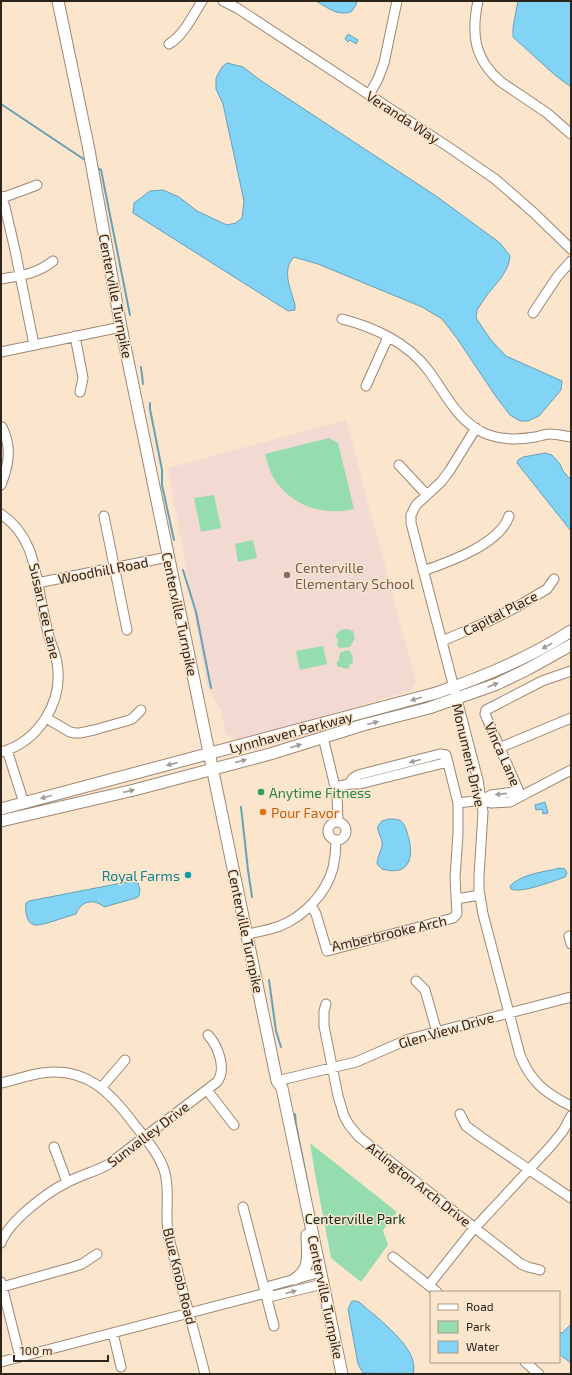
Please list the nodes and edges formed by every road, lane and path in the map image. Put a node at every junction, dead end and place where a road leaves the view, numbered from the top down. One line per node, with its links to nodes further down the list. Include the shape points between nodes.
1 (58, 1): 18 (main road, Centerville Turnpike)
2 (202, 1): 6 (street, via 182,32)
3 (223, 1): 7 (street, Veranda Way)
4 (397, 1): 7 (street, via 384,63)
5 (478, 1): 8 (street, via 474,29 476,45 484,64 501,82 547,113)
6 (169, 44)
7 (369, 95): 11 (street, Veranda Way, via 494,180 534,213)
8 (571, 134)
9 (37, 185): 10 (street)
10 (1, 197): 14 (street)
11 (571, 249)
12 (571, 261): 16 (street)
13 (53, 262): 14 (street, via 39,271)
14 (20, 276): 15 (street); 21 (street)
15 (1, 279)
16 (533, 313)
17 (342, 319): 20 (street)
18 (122, 327): 19 (street); 34 (main road, Centerville Turnpike)
19 (76, 336): 21 (street); 24 (street, via 83,378)
20 (388, 337): 23 (street); 26 (street, via 420,360 460,416)
21 (34, 345): 22 (street)
22 (1, 352)
23 (366, 386)
24 (80, 392)
25 (2, 426): 29 (street, via 9,454)
26 (476, 428): 27 (street, via 492,436 504,438 552,434); 30 (street, Monument Drive, via 450,470)
27 (571, 437)
28 (399, 465): 30 (street)
29 (1, 485)
30 (427, 495): 36 (street, Monument Drive, via 416,505 410,521)
31 (1, 514): 38 (street, Susan Lee Lane, via 14,524 27,542)
32 (104, 516): 35 (street)
33 (509, 516): 36 (street, via 504,527 488,541 452,560)
34 (168, 557): 35 (street, Woodhill Road); 52 (main road, Centerville Turnpike)
35 (114, 568): 38 (street, Woodhill Road); 39 (street)
36 (423, 571): 41 (street, Monument Drive)
37 (554, 579): 41 (street, Capital Place, via 547,589 515,608)
38 (37, 583): 47 (street, Susan Lee Lane, via 59,675 56,697)
39 (127, 630)
40 (571, 631): 44 (main road, Lynnhaven Parkway, one-way to 44, via 510,665)
41 (442, 641): 44 (street, Monument Drive)
42 (571, 645): 45 (main road, Lynnhaven Parkway, one-way to 42, via 508,679)
43 (571, 671): 50 (street, Vinca Lane, via 542,681 486,710 485,714)
44 (454, 687): 45 (street, Monument Drive); 52 (main road, Lynnhaven Parkway, one-way to 52)
45 (456, 698): 49 (main road, Lynnhaven Parkway, one-way to 45); 57 (street, Monument Drive)
46 (141, 710): 47 (street, via 126,721 80,733 70,732)
47 (46, 718): 51 (street, Susan Lee Lane, via 32,735)
48 (571, 718): 50 (street)
49 (323, 737): 53 (main road, Lynnhaven Parkway, one-way to 49); 55 (street)
50 (499, 748): 56 (street, Vinca Lane)
51 (4, 751): 58 (street)
52 (210, 754): 53 (main road, Centerville Turnpike); 58 (main road, Lynnhaven Parkway, one-way to 58)
53 (213, 769): 61 (main road, Lynnhaven Parkway, one-way to 53); 67 (main road, Centerville Turnpike)
54 (571, 770): 56 (street)
55 (335, 787): 59 (street, Amberbrooke Arch, via 360,784 448,762); 62 (street)
56 (521, 796): 57 (street, via 510,802 491,803)
57 (482, 800): 59 (street); 64 (street, Monument Drive, via 483,827 478,876)
58 (24, 803): 60 (main road, Lynnhaven Parkway)
59 (458, 803): 65 (street, Amberbrooke Arch)
60 (1, 809)
61 (1, 821)
62 (338, 822): 63 (street, via 331,824 328,832); 63 (street, via 344,825 347,831 343,839)
63 (336, 841): 66 (street, via 331,874)
64 (480, 895): 65 (street, Amberbrooke Arch); 71 (street, Monument Drive)
65 (456, 899): 66 (street, Amberbrooke Arch, via 456,917 327,951)
66 (311, 905): 67 (street, via 281,925)
67 (247, 934): 76 (main road, Centerville Turnpike)
68 (416, 981): 72 (street, via 425,990)
69 (571, 997): 71 (street, Glen View Drive)
70 (326, 1004): 75 (street, Arlington Arch Drive, via 324,1026)
71 (509, 1013): 72 (street, Glen View Drive); 80 (street, Monument Drive, via 520,1055 530,1074 544,1090)
72 (437, 1032): 75 (street, Glen View Drive, via 409,1039 356,1062)
73 (208, 1035): 79 (street, Sunvalley Drive, via 216,1046 222,1070 220,1079)
74 (125, 1060): 78 (street)
75 (332, 1069): 76 (street, Glen View Drive); 90 (street, Arlington Arch Drive, via 340,1107 359,1137)
76 (277, 1081): 92 (main road, Centerville Turnpike, via 275,1088); 97 (main road, Centerville Turnpike, via 282,1088)
77 (1, 1083): 78 (street, Blue Knob Road, via 53,1072 76,1075)
78 (101, 1088): 84 (street, Blue Knob Road, via 119,1104)
79 (207, 1090): 83 (street); 84 (street, Sunvalley Drive)
80 (571, 1106)
81 (460, 1114): 86 (street, via 466,1126)
82 (571, 1116): 86 (street, via 563,1131)
83 (234, 1124)
84 (145, 1138): 87 (street, Sunvalley Drive, via 101,1169); 104 (street, Blue Knob Road, via 165,1174 168,1232)
85 (54, 1147): 87 (street)
86 (529, 1170): 88 (street); 90 (street)
87 (67, 1182): 91 (street, Sunvalley Drive, via 47,1194)
88 (571, 1198)
89 (242, 1207): 103 (street)
90 (475, 1228): 96 (street, Arlington Arch Drive, via 521,1264); 101 (street)
91 (4, 1231): 93 (street, Sunvalley Drive)
92 (307, 1234): 97 (main road, Centerville Turnpike); 98 (main road, via 306,1269)
93 (1, 1243)
94 (97, 1254): 99 (street, via 73,1267)
95 (393, 1257): 101 (street)
96 (540, 1270)
97 (318, 1273): 98 (street); 100 (main road, Centerville Turnpike)
98 (295, 1279): 103 (street, via 270,1286)
99 (2, 1284): 107 (street)
100 (320, 1285): 103 (street, one-way to 100, via 273,1296); 112 (main road, Centerville Turnpike); 113 (main road, Centerville Turnpike)
101 (429, 1285): 102 (street)
102 (436, 1291)
103 (266, 1293): 104 (street); 105 (street)
104 (189, 1313): 106 (street); 111 (street, Blue Knob Road)
105 (274, 1326)
106 (113, 1333): 107 (street); 110 (street)
107 (20, 1357): 108 (street)
108 (1, 1362)
109 (526, 1363): 114 (street)
110 (121, 1367)
111 (205, 1374)
112 (335, 1374)
113 (342, 1374)
114 (539, 1374)

